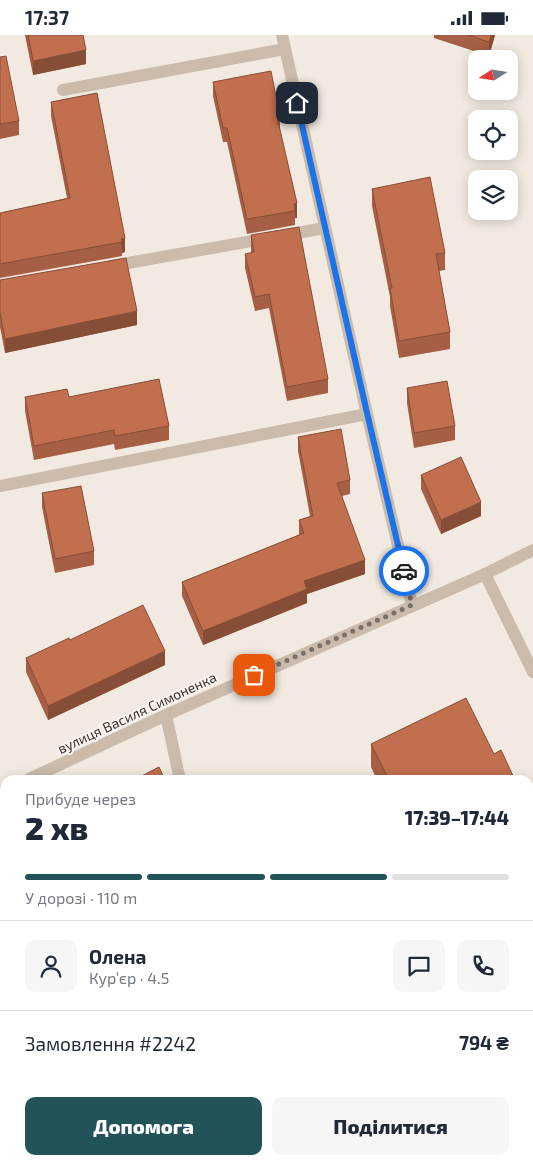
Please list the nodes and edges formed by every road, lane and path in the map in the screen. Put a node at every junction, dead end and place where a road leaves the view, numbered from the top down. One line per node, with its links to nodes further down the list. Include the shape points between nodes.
1 (282, 35): 2 (street)
2 (285, 49): 3 (street); 4 (street)
3 (63, 90)
4 (325, 228): 5 (street); 6 (street)
5 (98, 269)
6 (367, 413): 7 (street); 10 (street)
7 (0, 486)
8 (533, 550): 9 (street, вулиця Василя Симоненка)
9 (485, 573): 10 (street, вулиця Василя Симоненка); 11 (street)
10 (412, 605): 12 (street, вулиця Василя Симоненка)
11 (533, 672)
12 (166, 715): 13 (street, вулиця Василя Симоненка); 14 (street)
13 (38, 775)
14 (179, 775)

